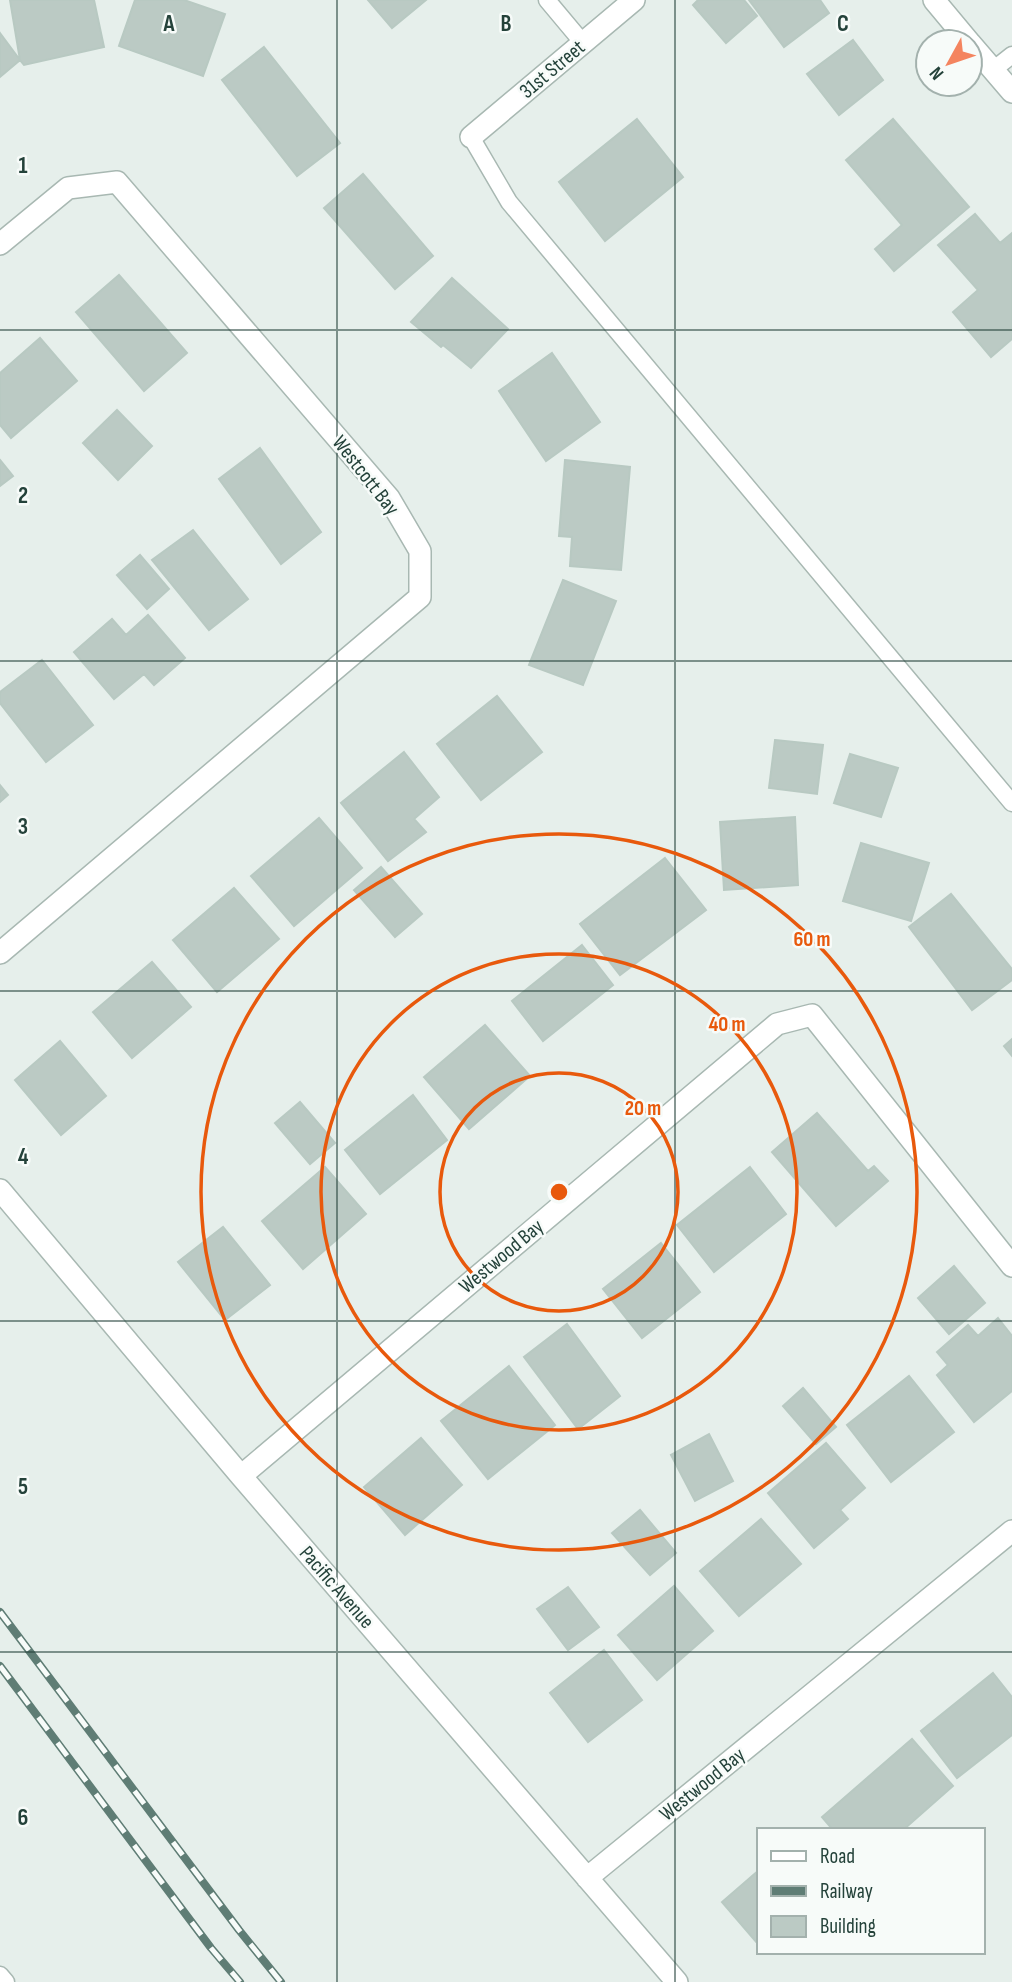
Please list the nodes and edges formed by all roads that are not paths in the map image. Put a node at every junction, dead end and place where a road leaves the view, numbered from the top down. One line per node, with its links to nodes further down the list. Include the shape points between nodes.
1 (547, 0): 5 (lane)
2 (634, 0): 5 (street, 31st Street)
3 (934, 0): 4 (street)
4 (958, 28)
5 (583, 43): 10 (street, 31st Street)
6 (1012, 55): 8 (lane)
7 (984, 59): 8 (street)
8 (993, 70): 9 (street)
9 (1012, 92)
10 (471, 137): 12 (lane, via 509,202)
11 (0, 244): 13 (street, Westcott Bay, via 68,188 117,182 389,498 420,551 420,597)
12 (1012, 803)
13 (0, 953)
14 (0, 1190): 16 (street, Pacific Avenue)
15 (1012, 1266): 16 (street, Westwood Bay, via 812,1015 777,1024)
16 (241, 1476): 18 (street, Pacific Avenue)
17 (1012, 1531): 18 (street, Westwood Bay)
18 (587, 1878): 21 (street, Pacific Avenue)
19 (0, 1975): 20 (lane)
20 (6, 1982)
21 (677, 1982)

